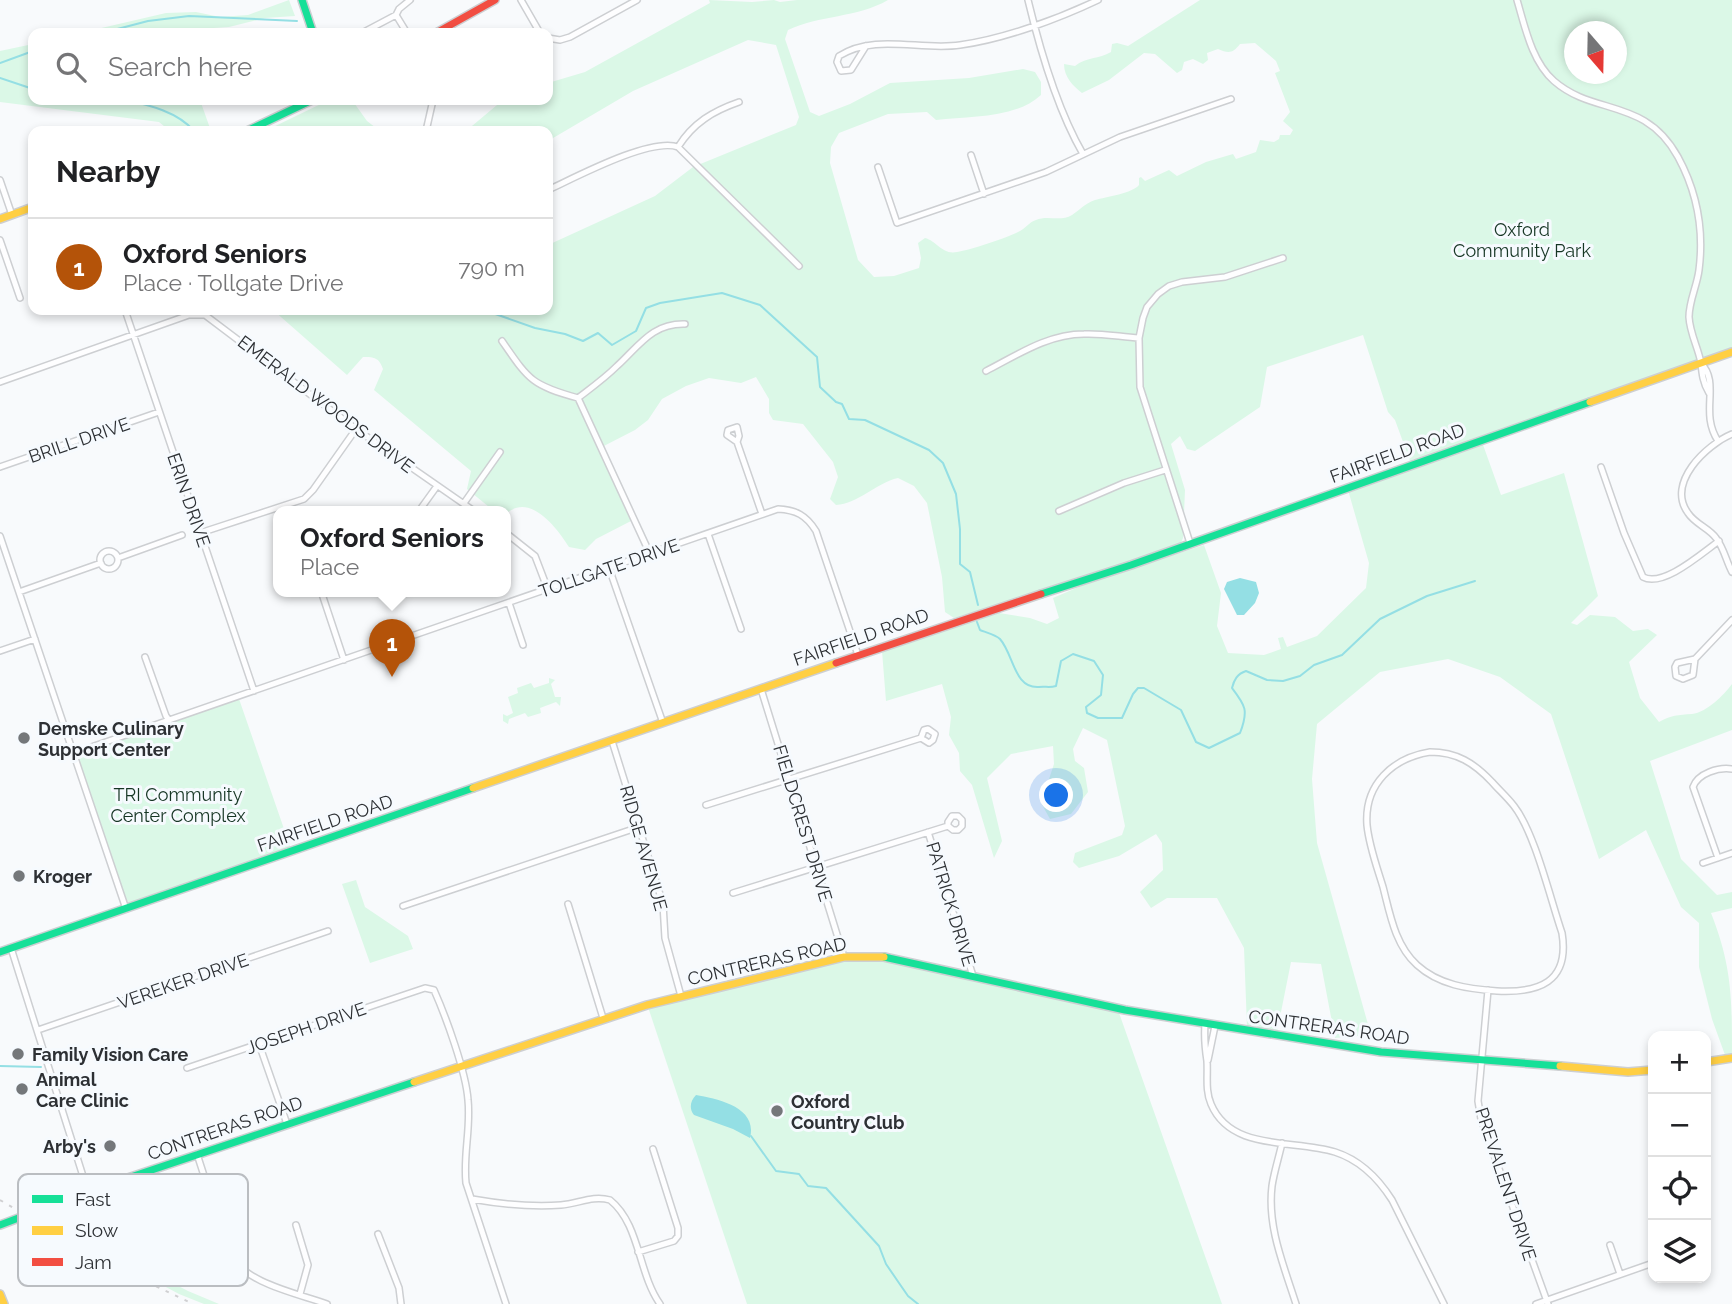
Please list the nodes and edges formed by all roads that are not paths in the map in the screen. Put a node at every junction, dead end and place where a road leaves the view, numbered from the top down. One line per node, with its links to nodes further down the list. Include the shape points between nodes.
1 (302, 0): 11 (street)
2 (410, 0): 9 (street)
3 (495, 0): 14 (street)
4 (521, 0): 15 (street)
5 (637, 0): 16 (street, via 570,37)
6 (1028, 0): 10 (street)
7 (1098, 0): 10 (street)
8 (1517, 0): 46 (street, via 1534,54 1554,81 1574,94 1642,119 1665,140 1684,170 1700,229 1699,273 1689,316)
9 (396, 15): 12 (street); 13 (street)
10 (1034, 25): 17 (street, via 956,46); 25 (street, via 1069,130)
11 (311, 28)
12 (371, 28)
13 (404, 28)
14 (445, 28)
15 (537, 28)
16 (553, 39)
17 (866, 46): 17 (street, via 852,70 841,71 839,56)
18 (1231, 99): 25 (street)
19 (739, 102): 24 (street, via 700,121)
20 (302, 105): 22 (street)
21 (432, 105): 23 (street)
22 (257, 126)
23 (427, 126)
24 (678, 147): 29 (street, via 655,146); 36 (street)
25 (1083, 154): 30 (street)
26 (971, 155): 30 (street)
27 (878, 167): 30 (street, via 897,223)
28 (0, 180): 32 (street)
29 (553, 188)
30 (984, 194)
31 (28, 209): 32 (street)
32 (12, 215): 33 (street)
33 (0, 219)
34 (0, 240): 37 (street)
35 (1283, 258): 43 (street, via 1225,277 1169,286 1147,306)
36 (799, 266)
37 (20, 298)
38 (127, 315): 42 (street, ERIN DRIVE)
39 (189, 315): 42 (street, EMERALD WOODS DRIVE)
40 (202, 315): 51 (street, EMERALD WOODS DRIVE, via 211,317)
41 (685, 324): 49 (street, via 673,323 649,333)
42 (134, 335): 48 (street, EMERALD WOODS DRIVE); 50 (street, ERIN DRIVE)
43 (1139, 338): 47 (street, via 1067,335 1035,345); 58 (street, via 1140,387)
44 (502, 341): 49 (street, via 536,384)
45 (1732, 352): 46 (street, FAIRFIELD ROAD)
46 (1700, 363): 53 (street, via 1712,386 1709,421); 75 (street, FAIRFIELD ROAD)
47 (986, 371)
48 (0, 382)
49 (578, 398): 76 (street)
50 (159, 412): 56 (street, BRILL DRIVE); 69 (street, ERIN DRIVE)
51 (356, 429): 59 (street, EMERALD WOODS DRIVE); 60 (street, via 309,495)
52 (1732, 433): 53 (street)
53 (1718, 441): 74 (street, via 1693,466 1681,496 1689,515)
54 (737, 442): 68 (street)
55 (500, 452): 61 (street)
56 (0, 467)
57 (1601, 467): 74 (street, via 1643,577 1655,580 1671,574)
58 (1165, 470): 67 (street); 75 (street)
59 (437, 486): 61 (street, EMERALD WOODS DRIVE); 64 (street)
60 (292, 503): 62 (street); 63 (street)
61 (464, 503): 65 (street, EMERALD WOODS DRIVE)
62 (283, 506)
63 (293, 506)
64 (423, 506)
65 (468, 506)
66 (273, 509): 69 (street)
67 (1059, 511)
68 (762, 514): 70 (street, TOLLGATE DRIVE); 90 (street, TOLLGATE DRIVE, via 789,510 810,520)
69 (200, 533): 95 (street, ERIN DRIVE)
70 (708, 534): 76 (street, TOLLGATE DRIVE); 86 (street)
71 (182, 535): 77 (street)
72 (0, 536): 82 (street)
73 (511, 537): 81 (street, via 535,556)
74 (1719, 541): 80 (street)
75 (1190, 543): 90 (street, FAIRFIELD ROAD)
76 (650, 554): 79 (street, TOLLGATE DRIVE)
77 (118, 558): 78 (street, via 110,569); 78 (street, via 107,551)
78 (101, 563): 82 (street)
79 (609, 568): 81 (street, TOLLGATE DRIVE); 97 (street)
80 (1732, 572)
81 (548, 590): 84 (street, TOLLGATE DRIVE)
82 (19, 592): 87 (street)
83 (323, 597): 93 (street)
84 (509, 603): 88 (street); 93 (street, TOLLGATE DRIVE)
85 (1732, 620): 92 (street)
86 (741, 629)
87 (35, 639): 89 (street); 100 (street)
88 (523, 645)
89 (0, 651)
90 (858, 655): 94 (street, FAIRFIELD ROAD)
91 (145, 657): 96 (street)
92 (1695, 659): 92 (street, via 1677,663 1676,676 1683,679 1693,674)
93 (344, 660): 95 (street, TOLLGATE DRIVE)
94 (761, 689): 97 (street, FAIRFIELD ROAD); 102 (street, FIELDCREST DRIVE)
95 (254, 691): 96 (street, TOLLGATE DRIVE)
96 (169, 720): 100 (street, TOLLGATE DRIVE)
97 (663, 723): 99 (street, FAIRFIELD ROAD)
98 (921, 738): 102 (street)
99 (612, 741): 105 (street, RIDGE AVENUE); 114 (street, FAIRFIELD ROAD)
100 (74, 753): 114 (street)
101 (1732, 769): 108 (street, via 1700,776 1693,787)
102 (790, 779): 103 (street); 110 (street, FIELDCREST DRIVE)
103 (706, 805)
104 (948, 826): 106 (street)
105 (639, 827): 113 (street); 121 (street, RIDGE AVENUE, via 663,904 665,938)
106 (928, 832): 110 (street); 119 (street, PATRICK DRIVE)
107 (1732, 853): 108 (street)
108 (1718, 858): 109 (street)
109 (1703, 863)
110 (816, 867): 111 (street); 118 (street, FIELDCREST DRIVE)
111 (733, 893)
112 (568, 904): 122 (street)
113 (403, 906)
114 (126, 909): 116 (street, FAIRFIELD ROAD)
115 (328, 931): 125 (street, VEREKER DRIVE)
116 (12, 948): 117 (street, FAIRFIELD ROAD); 125 (street)
117 (0, 952)
118 (844, 957): 119 (street, CONTRERAS ROAD, via 891,958); 121 (street, CONTRERAS ROAD)
119 (973, 976): 123 (street, CONTRERAS ROAD)
120 (1488, 990): 120 (street, via 1535,989 1548,982 1562,962 1562,933 1527,827 1480,769 1463,758 1447,752 1406,757 1375,787 1367,812 1370,840 1396,932 1404,949 1425,972 1457,986); 129 (street, PREVALENT DRIVE)
121 (681, 996): 122 (street, CONTRERAS ROAD)
122 (603, 1018): 131 (street, CONTRERAS ROAD)
123 (1205, 1024): 124 (street, CONTRERAS ROAD); 130 (street)
124 (1215, 1026): 129 (street, CONTRERAS ROAD, via 1381,1052); 130 (street)
125 (38, 1030): 138 (street)
126 (259, 1044): 131 (street, JOSEPH DRIVE, via 430,987); 132 (street, JOSEPH DRIVE); 134 (street)
127 (1732, 1058): 128 (street)
128 (1711, 1061)
129 (1481, 1062): 133 (street, CONTRERAS ROAD); 153 (street, PREVALENT DRIVE, via 1481,1119)
130 (1207, 1063): 135 (street, via 1208,1094 1217,1116 1245,1136)
131 (460, 1066): 134 (street, CONTRERAS ROAD); 141 (street, via 469,1122 464,1163)
132 (187, 1068)
133 (1648, 1070)
134 (287, 1124): 137 (street, CONTRERAS ROAD)
135 (1282, 1143): 159 (street, via 1271,1211); 160 (street, via 1335,1152 1370,1172 1392,1200)
136 (653, 1149): 147 (street, via 678,1236)
137 (197, 1154): 139 (street, CONTRERAS ROAD); 140 (street)
138 (82, 1174)
139 (140, 1174)
140 (204, 1174)
141 (472, 1199): 147 (street, via 560,1205 592,1198 610,1200 624,1215); 157 (street)
142 (18, 1218): 143 (street, CONTRERAS ROAD)
143 (0, 1225)
144 (296, 1225): 152 (street, via 308,1265)
145 (378, 1234): 156 (street)
146 (1610, 1245): 150 (street)
147 (638, 1252): 158 (street, via 646,1280)
148 (1648, 1265): 150 (street)
149 (248, 1274): 152 (street)
150 (1620, 1274): 153 (street)
151 (0, 1294): 154 (street)
152 (300, 1294): 155 (street)
153 (1547, 1302): 161 (street)
154 (4, 1304)
155 (327, 1304)
156 (401, 1304)
157 (506, 1304)
158 (660, 1304)
159 (1296, 1304)
160 (1444, 1304)
161 (1536, 1304)

